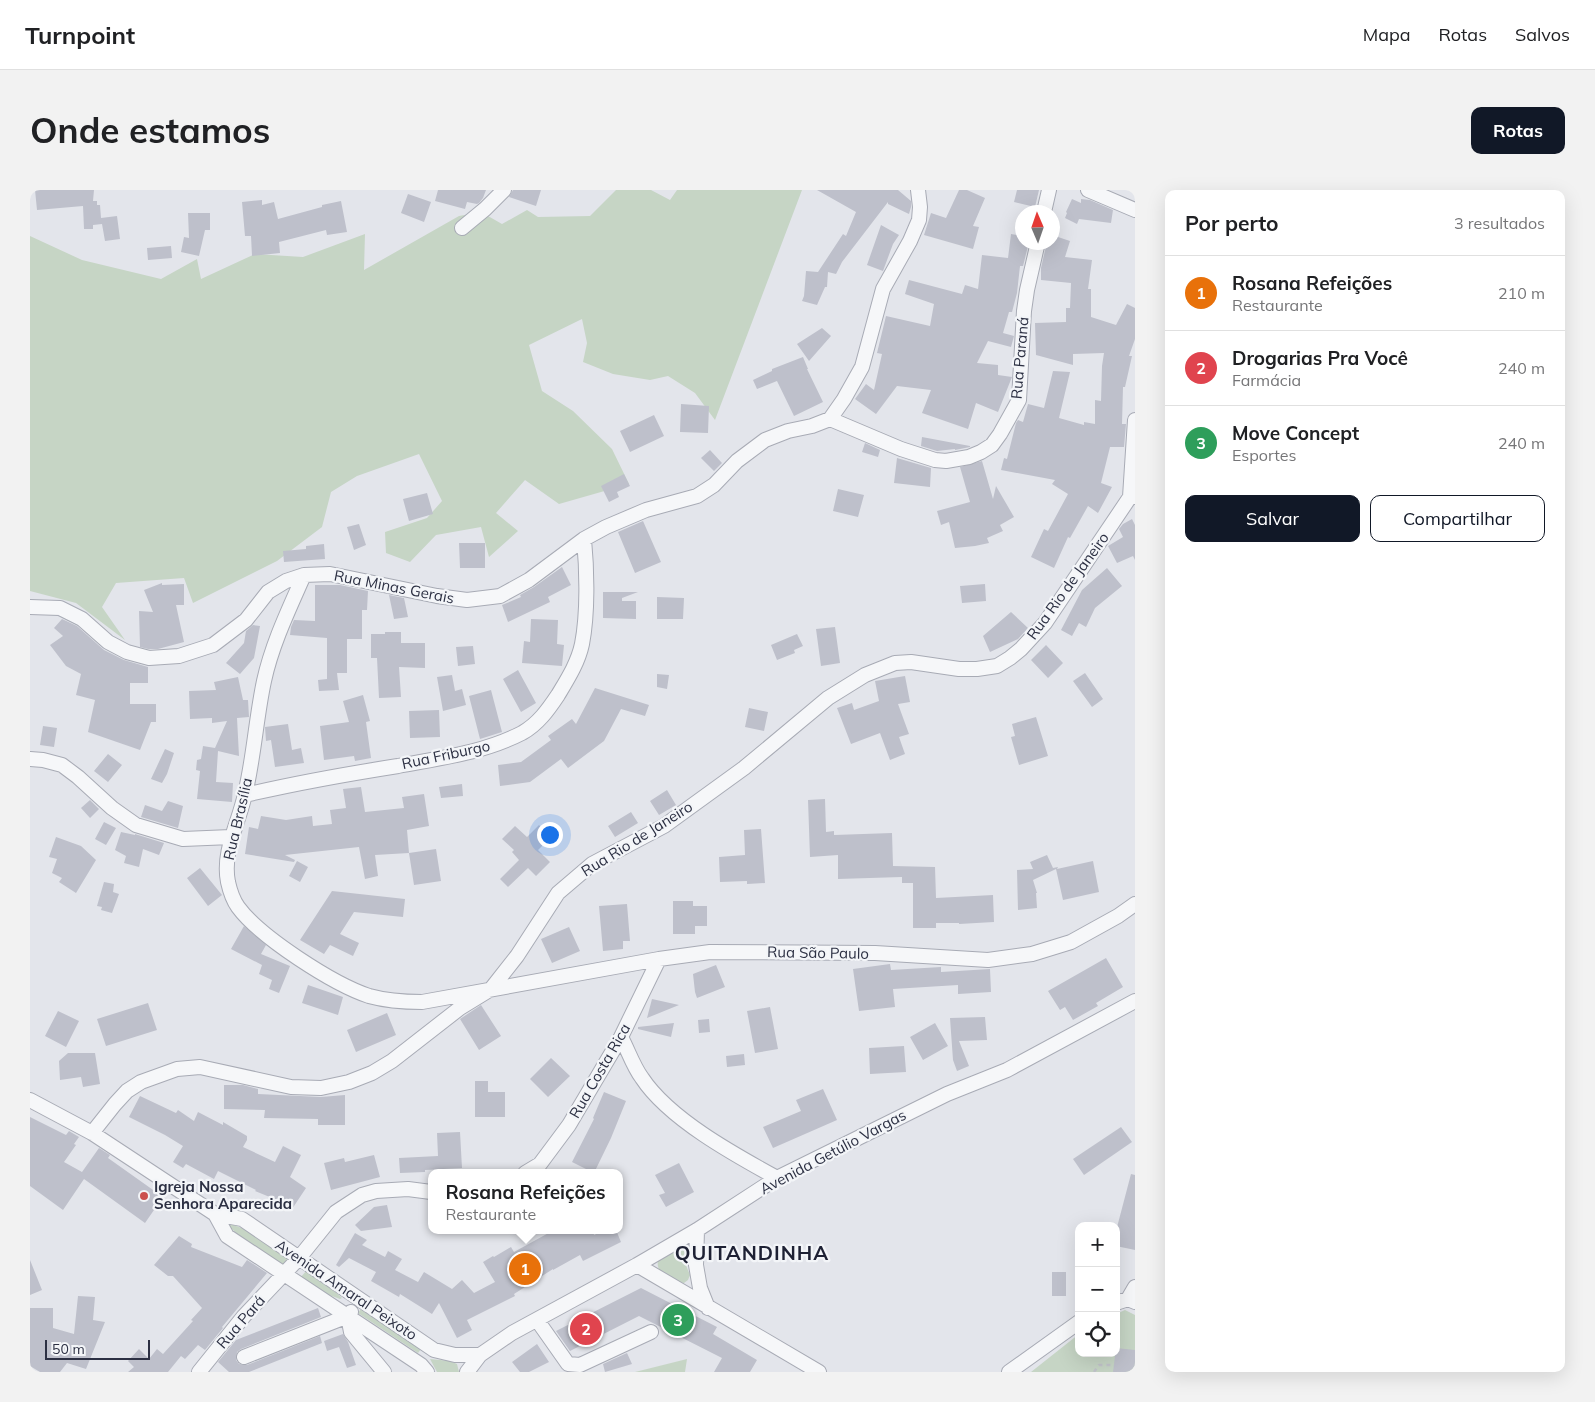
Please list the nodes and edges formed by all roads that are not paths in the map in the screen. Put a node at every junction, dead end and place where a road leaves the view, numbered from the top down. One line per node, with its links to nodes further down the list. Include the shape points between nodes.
1 (504, 190): 7 (street)
2 (918, 190): 9 (street, via 919,220 883,289 862,367)
3 (1049, 190): 5 (street)
4 (1088, 190): 6 (street)
5 (1046, 205)
6 (1135, 210)
7 (462, 228)
8 (1036, 250): 9 (street, Rua Paraná, via 1024,311 1019,400 992,445 969,457 935,460)
9 (830, 419): 12 (street, Rua Minas Gerais, via 765,440 737,461 714,486 697,496 646,510)
10 (1135, 420): 11 (street)
11 (1133, 497): 20 (street, Rua Rio de Janeiro, via 1045,623 1010,658 997,666 977,669 895,663 865,675 828,698 744,768 664,826 592,864 558,893)
12 (584, 539): 13 (street, Rua Minas Gerais, via 529,580 500,596 467,600 330,574); 16 (street, Rua Friburgo, via 586,602 582,645 570,675 545,715 524,732 495,745 453,756)
13 (304, 575): 14 (street, Rua Minas Gerais, via 268,592 246,620 213,645 179,656 149,658 127,652 108,642 82,619 60,608); 16 (street, Rua Brasília, via 274,646 264,681)
14 (30, 607)
15 (30, 758): 17 (street, via 62,766 136,825 183,838)
16 (245, 795): 17 (street, Rua Brasília)
17 (231, 837): 20 (street, Rua Brasília, via 227,874 230,891 238,906 270,937 347,987 394,1002 422,1002)
18 (1135, 904): 19 (street, Rua São Paulo, via 1071,942 1032,954 988,960 876,953 710,952)
19 (659, 959): 20 (street, Rua São Paulo); 22 (street, Rua Costa Rica)
20 (491, 989): 24 (street, Rua Rio de Janeiro, via 460,1008 392,1062 349,1082 321,1088 291,1087 200,1067 177,1068 141,1082 127,1092)
21 (1135, 1001): 26 (street, Avenida Getúlio Vargas, via 1007,1070 946,1094)
22 (621, 1037): 25 (street, Rua Costa Rica, via 555,1145); 26 (street, via 642,1078 661,1100 730,1153)
23 (30, 1100): 24 (street, Avenida Amaral Peixoto)
24 (92, 1133): 28 (street, Avenida Amaral Peixoto)
25 (532, 1169)
26 (777, 1178): 29 (street, Avenida Getúlio Vargas)
27 (428, 1192): 30 (street, via 391,1189 362,1196 336,1212)
28 (215, 1214): 30 (street, Avenida Amaral Peixoto, via 242,1219); 32 (street, Avenida Amaral Peixoto, via 227,1236)
29 (697, 1230): 31 (street, Avenida Getúlio Vargas); 36 (street, via 696,1266)
30 (299, 1258): 32 (street, Rua Pará); 34 (street, Avenida Amaral Peixoto)
31 (637, 1266): 36 (street); 38 (street, Avenida Getúlio Vargas)
32 (284, 1274): 37 (street, Avenida Amaral Peixoto); 45 (street, Rua Pará, via 244,1316)
33 (1135, 1287): 35 (street)
34 (360, 1300): 37 (street); 41 (street, Avenida Amaral Peixoto)
35 (1126, 1302)
36 (708, 1308): 48 (street)
37 (348, 1316): 43 (street); 44 (street, Avenida Amaral Peixoto); 46 (street, via 351,1332)
38 (537, 1320): 40 (street, via 568,1364 572,1365 580,1365); 42 (street, Avenida Getúlio Vargas)
39 (1075, 1325): 49 (street)
40 (651, 1332)
41 (434, 1350): 42 (street, Avenida Amaral Peixoto, via 456,1355); 44 (street)
42 (480, 1355): 47 (street, Avenida Getúlio Vargas)
43 (244, 1357)
44 (424, 1368)
45 (199, 1372)
46 (384, 1372)
47 (467, 1372)
48 (819, 1372)
49 (1009, 1372)

